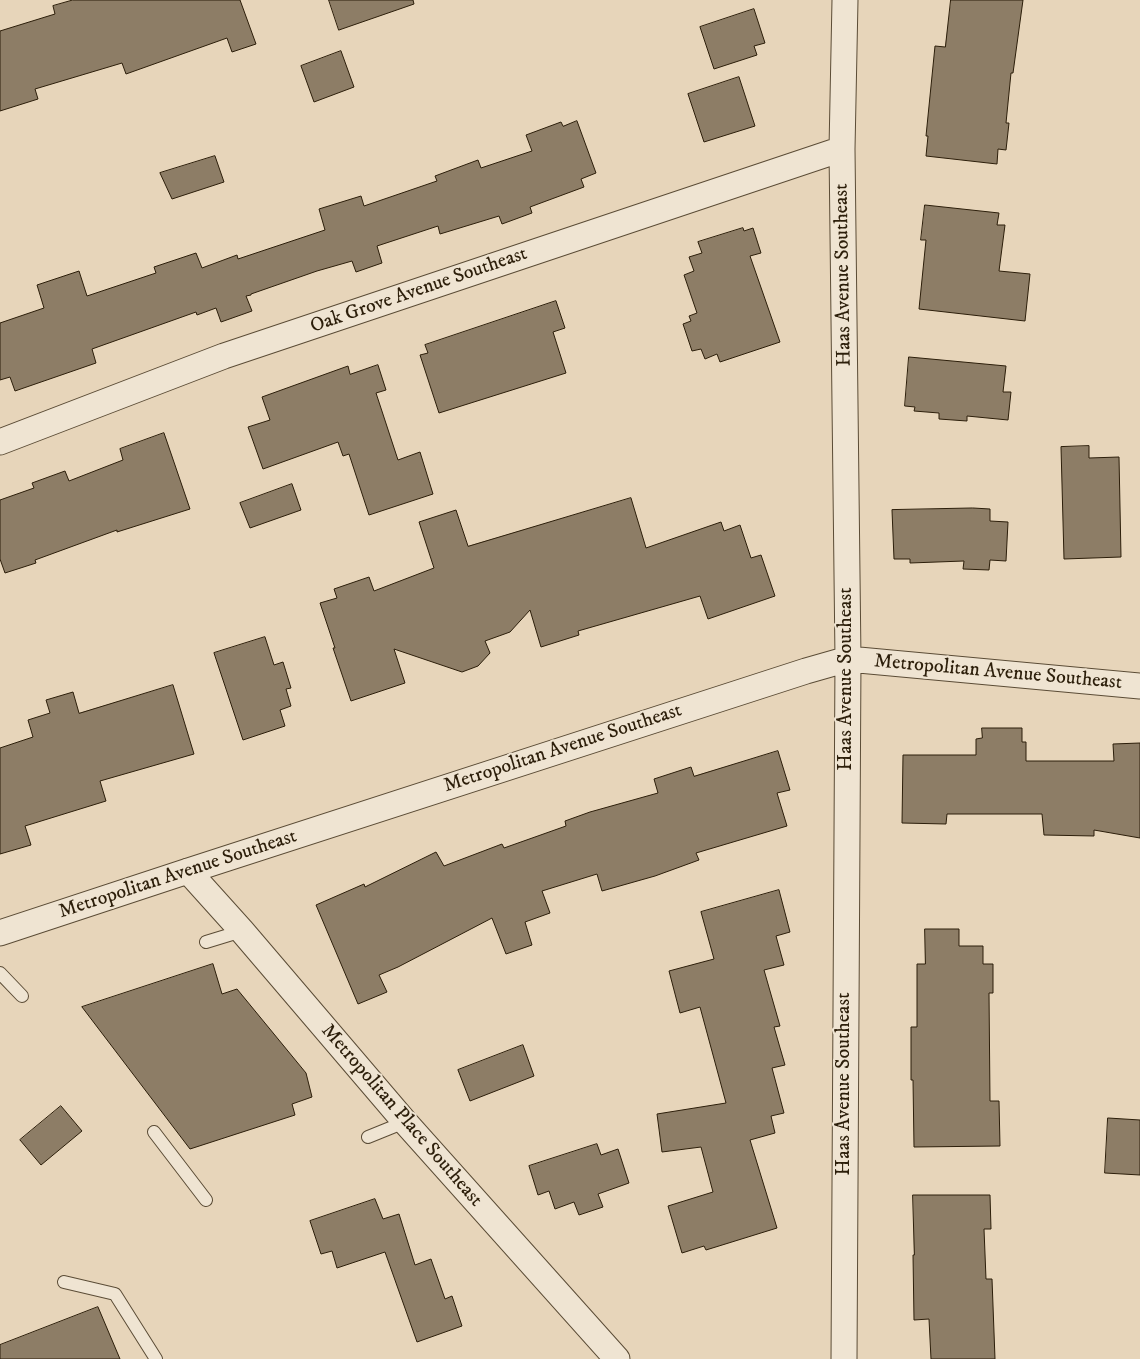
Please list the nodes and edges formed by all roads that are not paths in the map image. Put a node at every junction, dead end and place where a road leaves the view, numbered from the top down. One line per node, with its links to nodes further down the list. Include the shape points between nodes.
1 (845, 0): 2 (street, Haas Avenue Southeast)
2 (842, 149): 3 (street, Oak Grove Avenue Southeast, via 224,356); 4 (street, Haas Avenue Southeast)
3 (0, 442)
4 (848, 659): 5 (street, Metropolitan Avenue Southeast); 6 (street, Metropolitan Avenue Southeast); 19 (street, Haas Avenue Southeast)
5 (1140, 686)
6 (188, 871): 7 (street, Metropolitan Place Southeast); 8 (street, Metropolitan Avenue Southeast)
7 (242, 931): 9 (lane); 12 (street, Metropolitan Place Southeast)
8 (0, 933)
9 (206, 942)
10 (0, 974): 11 (lane)
11 (22, 996)
12 (405, 1122): 14 (lane); 18 (street, Metropolitan Place Southeast)
13 (154, 1132): 15 (lane)
14 (368, 1136)
15 (206, 1200)
16 (64, 1282): 17 (lane, via 115,1294)
17 (156, 1359)
18 (617, 1359)
19 (844, 1359)

